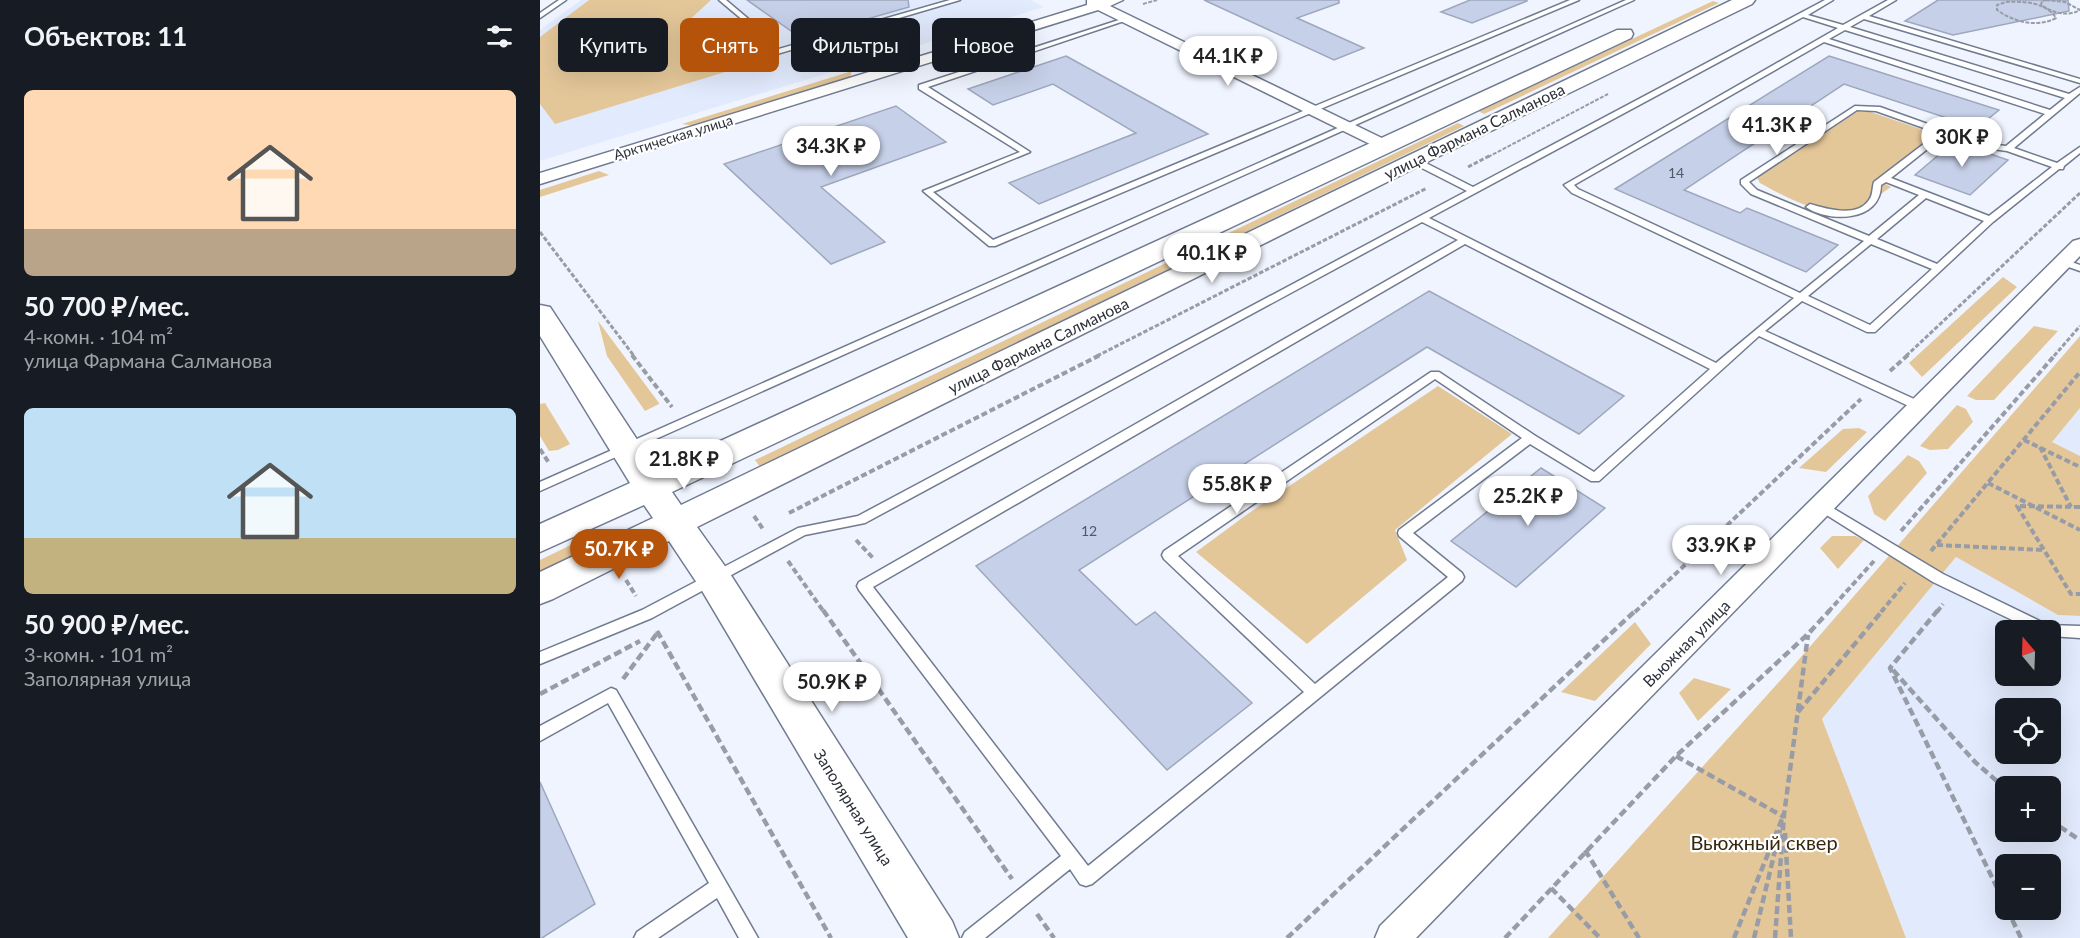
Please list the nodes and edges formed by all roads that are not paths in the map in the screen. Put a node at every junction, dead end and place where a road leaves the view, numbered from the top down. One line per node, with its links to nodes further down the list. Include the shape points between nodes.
1 (563, 0): 13 (lane)
2 (722, 0): 3 (lane, via 748,22 715,32 750,60)
3 (957, 0)
4 (1116, 0): 10 (street, Арктическая улица)
5 (1576, 0): 21 (lane)
6 (1631, 0): 23 (lane)
7 (1696, 0): 25 (street, улица Фармана Салманова)
8 (1830, 0): 12 (lane)
9 (1893, 0): 14 (lane)
10 (1093, 3): 15 (street); 31 (street, Арктическая улица)
11 (1736, 3): 28 (street, улица Фармана Салманова)
12 (1802, 15): 16 (lane); 33 (lane)
13 (540, 16)
14 (1864, 17): 16 (lane); 18 (lane)
15 (1127, 19): 21 (street); 21 (lane, via 922,87 1026,152 927,190 992,244)
16 (1845, 28): 17 (lane); 20 (lane)
17 (1825, 40): 22 (lane); 41 (lane, via 1568,185)
18 (2080, 81)
19 (2080, 88): 20 (lane)
20 (2070, 97): 22 (lane)
21 (1312, 110): 23 (street)
22 (2051, 113): 26 (lane)
23 (1346, 127): 25 (street); 47 (lane)
24 (1944, 132): 26 (lane, via 1980,145); 30 (lane, via 1876,109 1855,108); 32 (lane)
25 (1384, 145): 49 (street, улица Фармана Салманова)
26 (2008, 149): 29 (lane)
27 (2080, 149): 29 (lane)
28 (1413, 160): 33 (lane); 51 (street, улица Фармана Салманова)
29 (2060, 167): 36 (lane)
30 (1752, 177): 32 (lane, via 1762,188 1820,211 1837,212 1866,208 1876,199 1877,184); 38 (lane, via 1744,182 1754,192)
31 (540, 179)
32 (1885, 179): 34 (lane)
33 (1474, 191): 35 (lane)
34 (1925, 195): 36 (lane); 38 (lane)
35 (1422, 219): 37 (lane); 53 (lane, via 861,520 802,531)
36 (1990, 220): 40 (lane)
37 (1465, 240): 44 (lane); 61 (lane, via 864,586)
38 (1870, 241): 40 (lane); 41 (lane)
39 (2074, 258): 45 (street, Вьюжная улица)
40 (1938, 268): 41 (lane, via 1871,330)
41 (1799, 297): 43 (lane)
42 (540, 313): 47 (street, Заполярная улица)
43 (1758, 332): 44 (lane); 45 (lane)
44 (1717, 368): 46 (lane, via 1595,478)
45 (1919, 406): 50 (street, Вьюжная улица)
46 (1530, 438): 59 (lane, via 1404,533 1457,577); 59 (lane, via 1435,374 1169,555)
47 (627, 448): 48 (lane); 49 (street, Заполярная улица)
48 (540, 487)
49 (650, 487): 51 (street, Заполярная улица); 52 (street, улица Фармана Салманова)
50 (1821, 506): 55 (lane, via 1918,567); 67 (street, Вьюжная улица)
51 (675, 523): 53 (street, Заполярная улица); 54 (street, улица Фармана Салманова)
52 (540, 539)
53 (714, 579): 58 (lane, via 647,614); 65 (street, Заполярная улица)
54 (540, 589)
55 (2025, 620)
56 (2061, 631): 57 (lane)
57 (2080, 632)
58 (540, 658)
59 (1314, 692): 61 (lane, via 1086,878)
60 (540, 734): 62 (lane, via 611,694)
61 (1072, 857): 66 (lane)
62 (718, 887): 63 (lane); 64 (lane)
63 (643, 938)
64 (749, 938)
65 (935, 938)
66 (970, 938)
67 (1392, 938)

